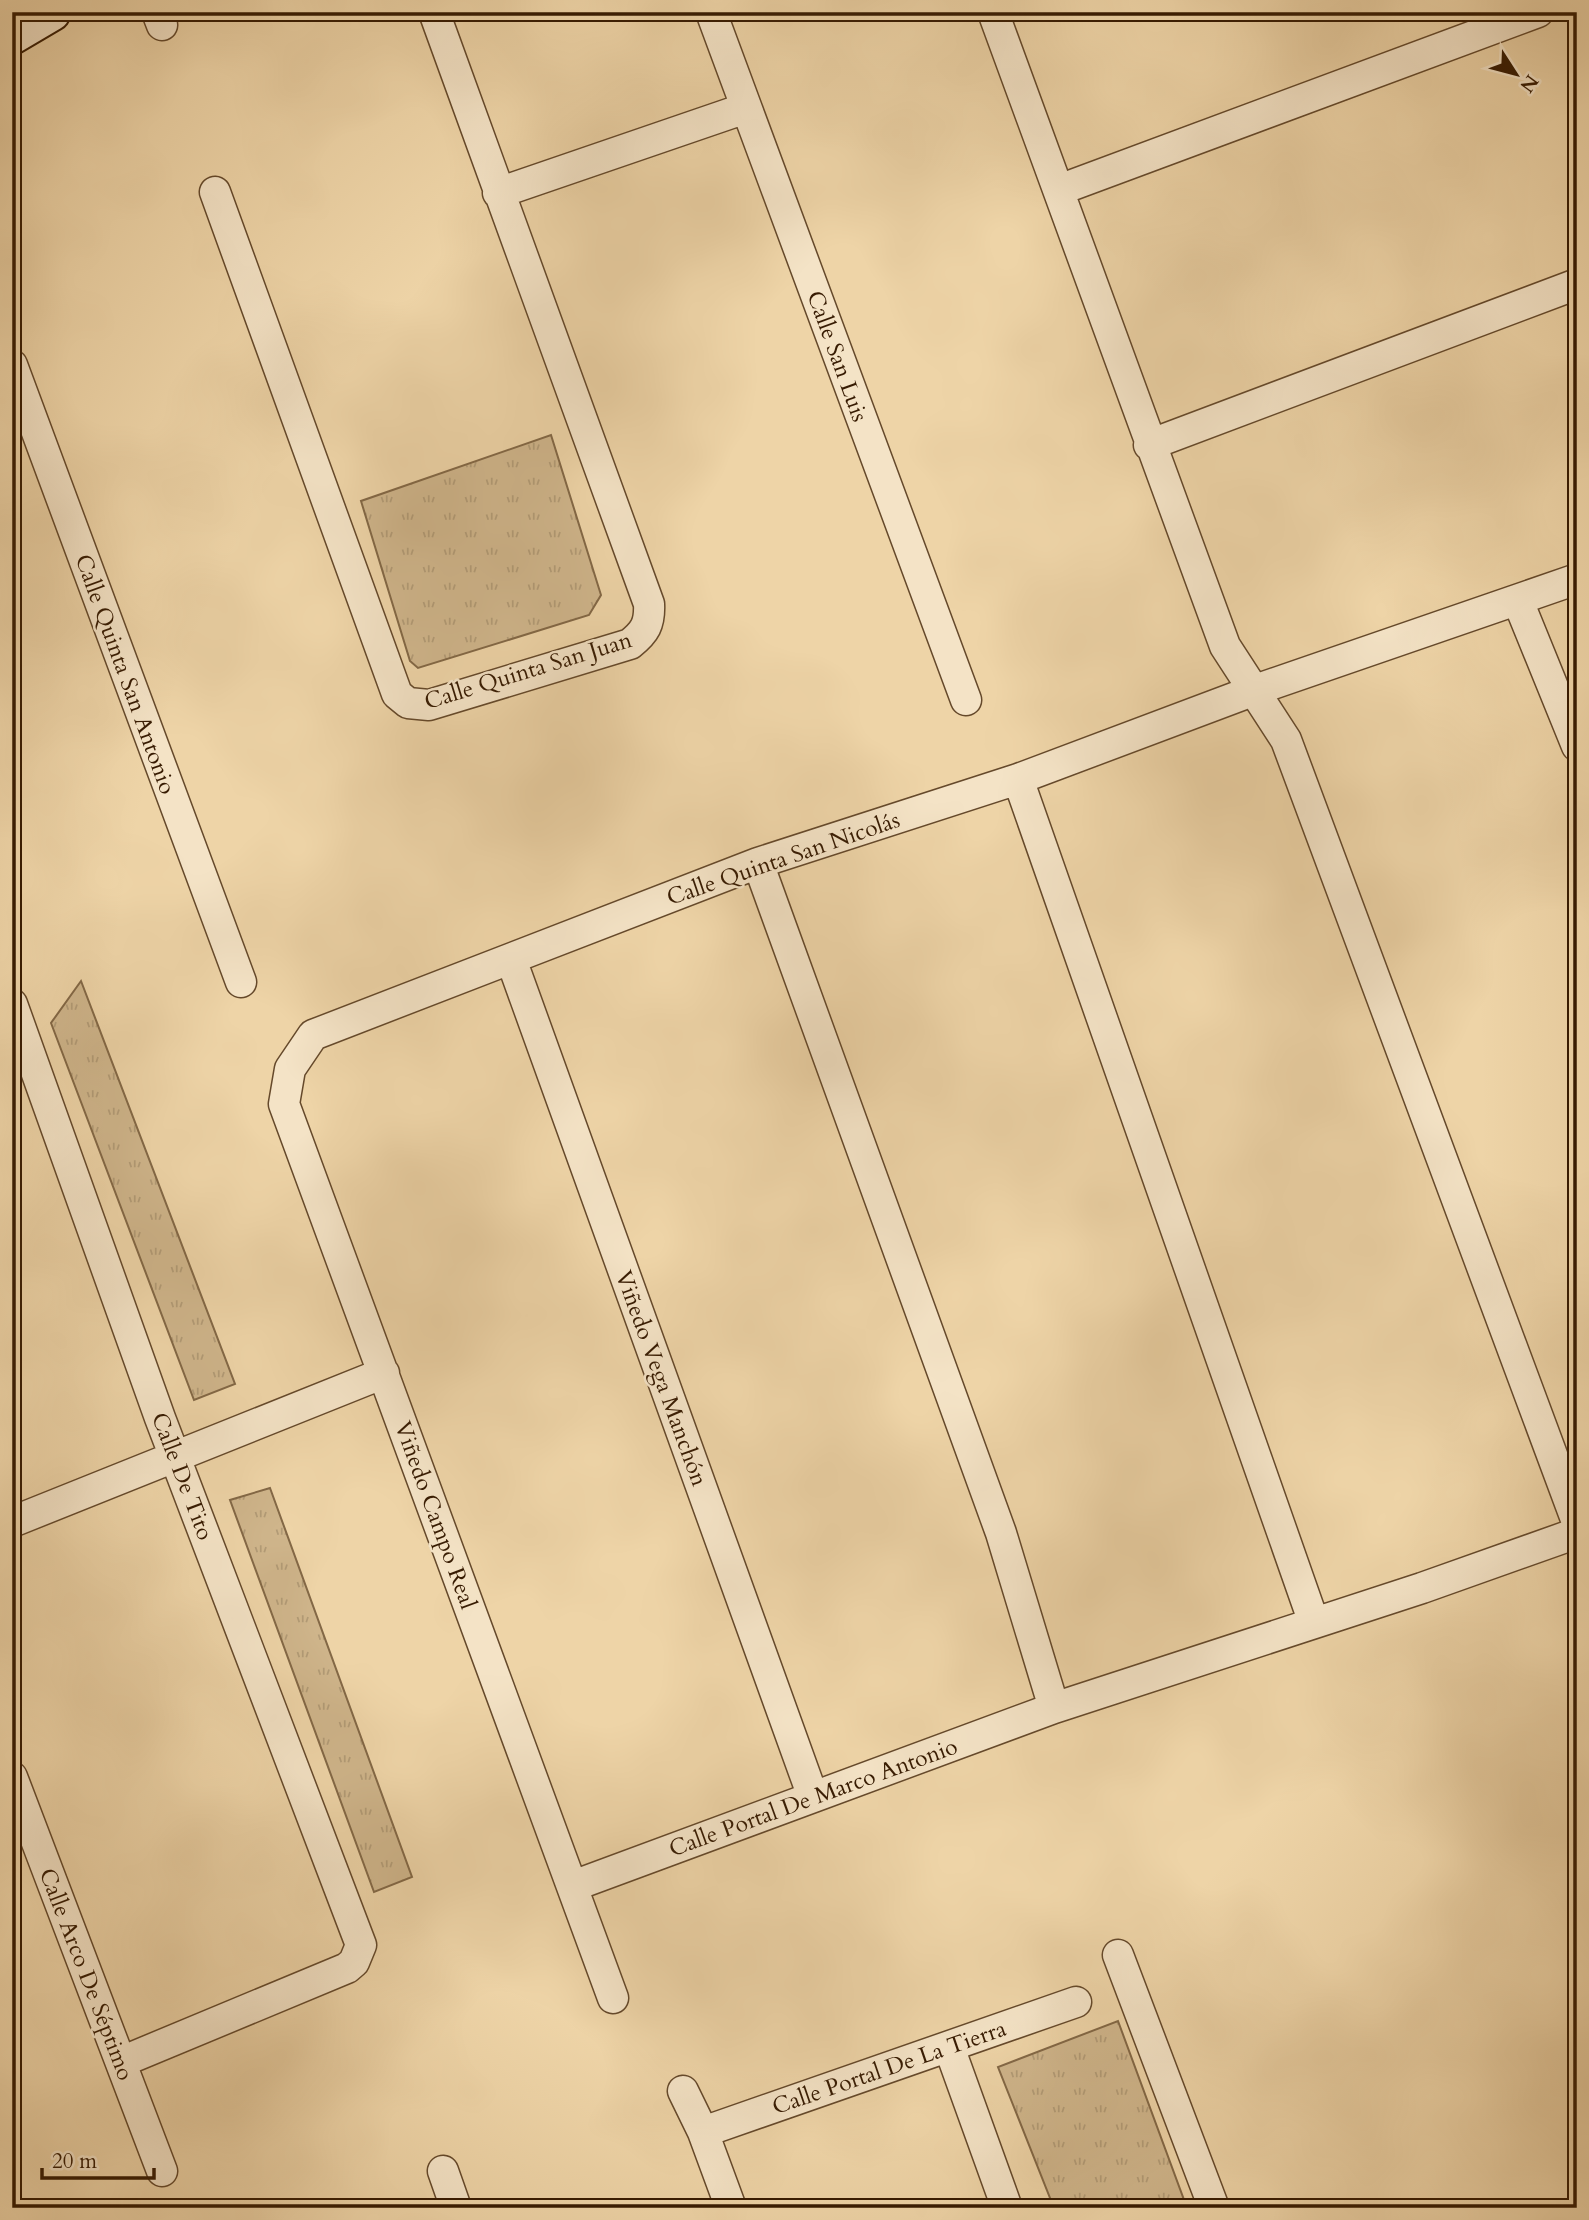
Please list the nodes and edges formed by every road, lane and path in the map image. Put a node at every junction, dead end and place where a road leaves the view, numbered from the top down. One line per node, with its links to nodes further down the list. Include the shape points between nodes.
1 (51, 12): 6 (main road)
2 (434, 12): 10 (street, Calle Quinta San Juan)
3 (711, 12): 7 (street, Calle San Luis)
4 (993, 12): 8 (street)
5 (1538, 12): 8 (street)
6 (12, 35)
7 (746, 108): 10 (street); 17 (street, Calle San Luis)
8 (1059, 190): 13 (street)
9 (215, 192): 10 (street, Calle Quinta San Juan, via 397,694 420,706 630,644 643,634 650,620 649,604)
10 (498, 194)
11 (1577, 284): 13 (street)
12 (12, 365): 22 (street, Calle Quinta San Antonio)
13 (1149, 445): 16 (street, via 1225,646)
14 (1577, 579): 15 (street, Calle Quinta San Nicolás)
15 (1518, 601): 16 (street, Calle Quinta San Nicolás); 18 (street)
16 (1255, 690): 19 (street, Calle Quinta San Nicolás); 28 (street, via 1286,740)
17 (966, 700)
18 (1577, 746)
19 (1018, 779): 20 (street, Calle Quinta San Nicolás); 30 (street)
20 (758, 863): 21 (street, Calle Quinta San Nicolás); 31 (street, via 1001,1532)
21 (511, 959): 24 (street, Calle Quinta San Nicolás); 33 (street, Viñedo Vega Manchón)
22 (241, 982)
23 (12, 1004): 26 (street, Calle De Tito)
24 (313, 1035): 25 (street, Viñedo Campo Real, via 290,1069 284,1104)
25 (384, 1373): 26 (street); 34 (street, Viñedo Campo Real)
26 (177, 1458): 27 (street); 39 (street, Calle De Tito, via 361,1945 347,1968)
27 (12, 1522)
28 (1577, 1522)
29 (1577, 1533): 30 (street, Calle Portal De Marco Antonio)
30 (1314, 1623): 31 (street, Calle Portal De Marco Antonio)
31 (1054, 1709): 33 (street, Calle Portal De Marco Antonio)
32 (12, 1777): 39 (street, Calle Arco De Séptimo)
33 (813, 1797): 34 (street, Calle Portal De Marco Antonio)
34 (572, 1886): 36 (street, Viñedo Campo Real)
35 (1118, 1955): 47 (street)
36 (613, 1998)
37 (1076, 2002): 38 (street, Calle Portal De La Tierra)
38 (949, 2047): 41 (street, Calle Portal De La Tierra); 46 (street)
39 (121, 2062): 42 (street, Calle Arco De Séptimo)
40 (683, 2091): 41 (street)
41 (703, 2132): 45 (street)
42 (162, 2171)
43 (443, 2171): 44 (street)
44 (456, 2208)
45 (731, 2208)
46 (1007, 2208)
47 (1214, 2208)

